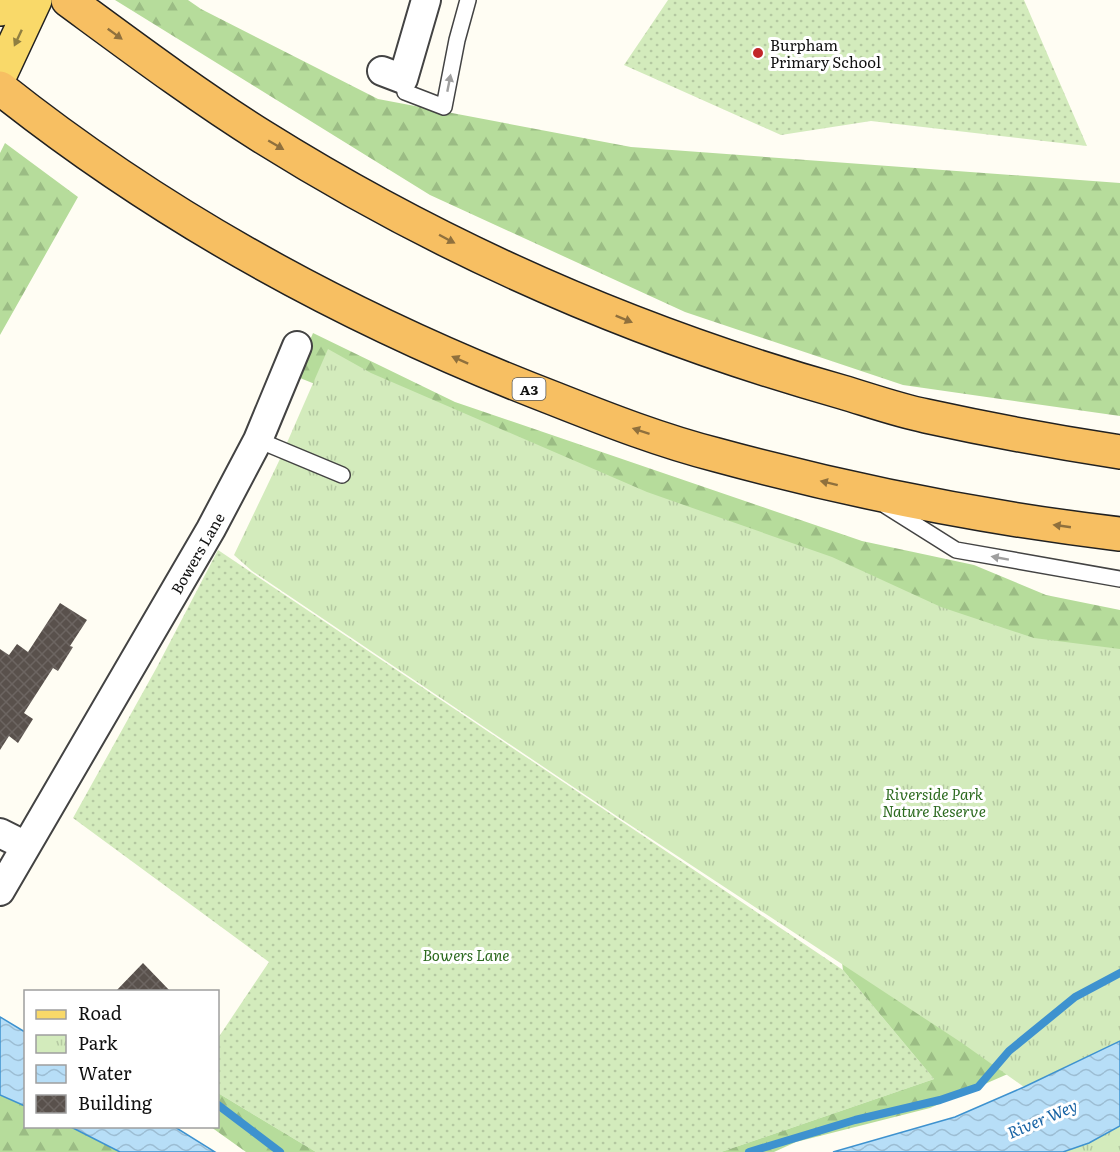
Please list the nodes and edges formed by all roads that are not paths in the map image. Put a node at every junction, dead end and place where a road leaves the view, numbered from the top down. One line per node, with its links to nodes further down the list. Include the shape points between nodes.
1 (4, 0): 6 (main road)
2 (35, 0): 7 (main road, one-way to 7)
3 (68, 0): 12 (highway, one-way to 12, via 263,137 465,249 582,302 753,366 912,412)
4 (426, 0): 8 (street)
5 (468, 0): 8 (lane, one-way to 5, via 405,92 444,107)
6 (0, 9)
7 (0, 75)
8 (392, 75)
9 (0, 88): 14 (highway, A3, one-way to 9, via 714,455 604,418 490,374 364,317 140,189)
10 (297, 346): 11 (street, Bowers Lane)
11 (258, 440): 13 (lane); 18 (street, Bowers Lane, via 211,529)
12 (1120, 452)
13 (342, 474)
14 (863, 492): 15 (highway, A3, one-way to 14, via 1015,520); 16 (lane, one-way to 14, via 956,550)
15 (1120, 534)
16 (1120, 579)
17 (0, 832): 18 (street)
18 (26, 846): 19 (street, Bowers Lane)
19 (0, 891)

